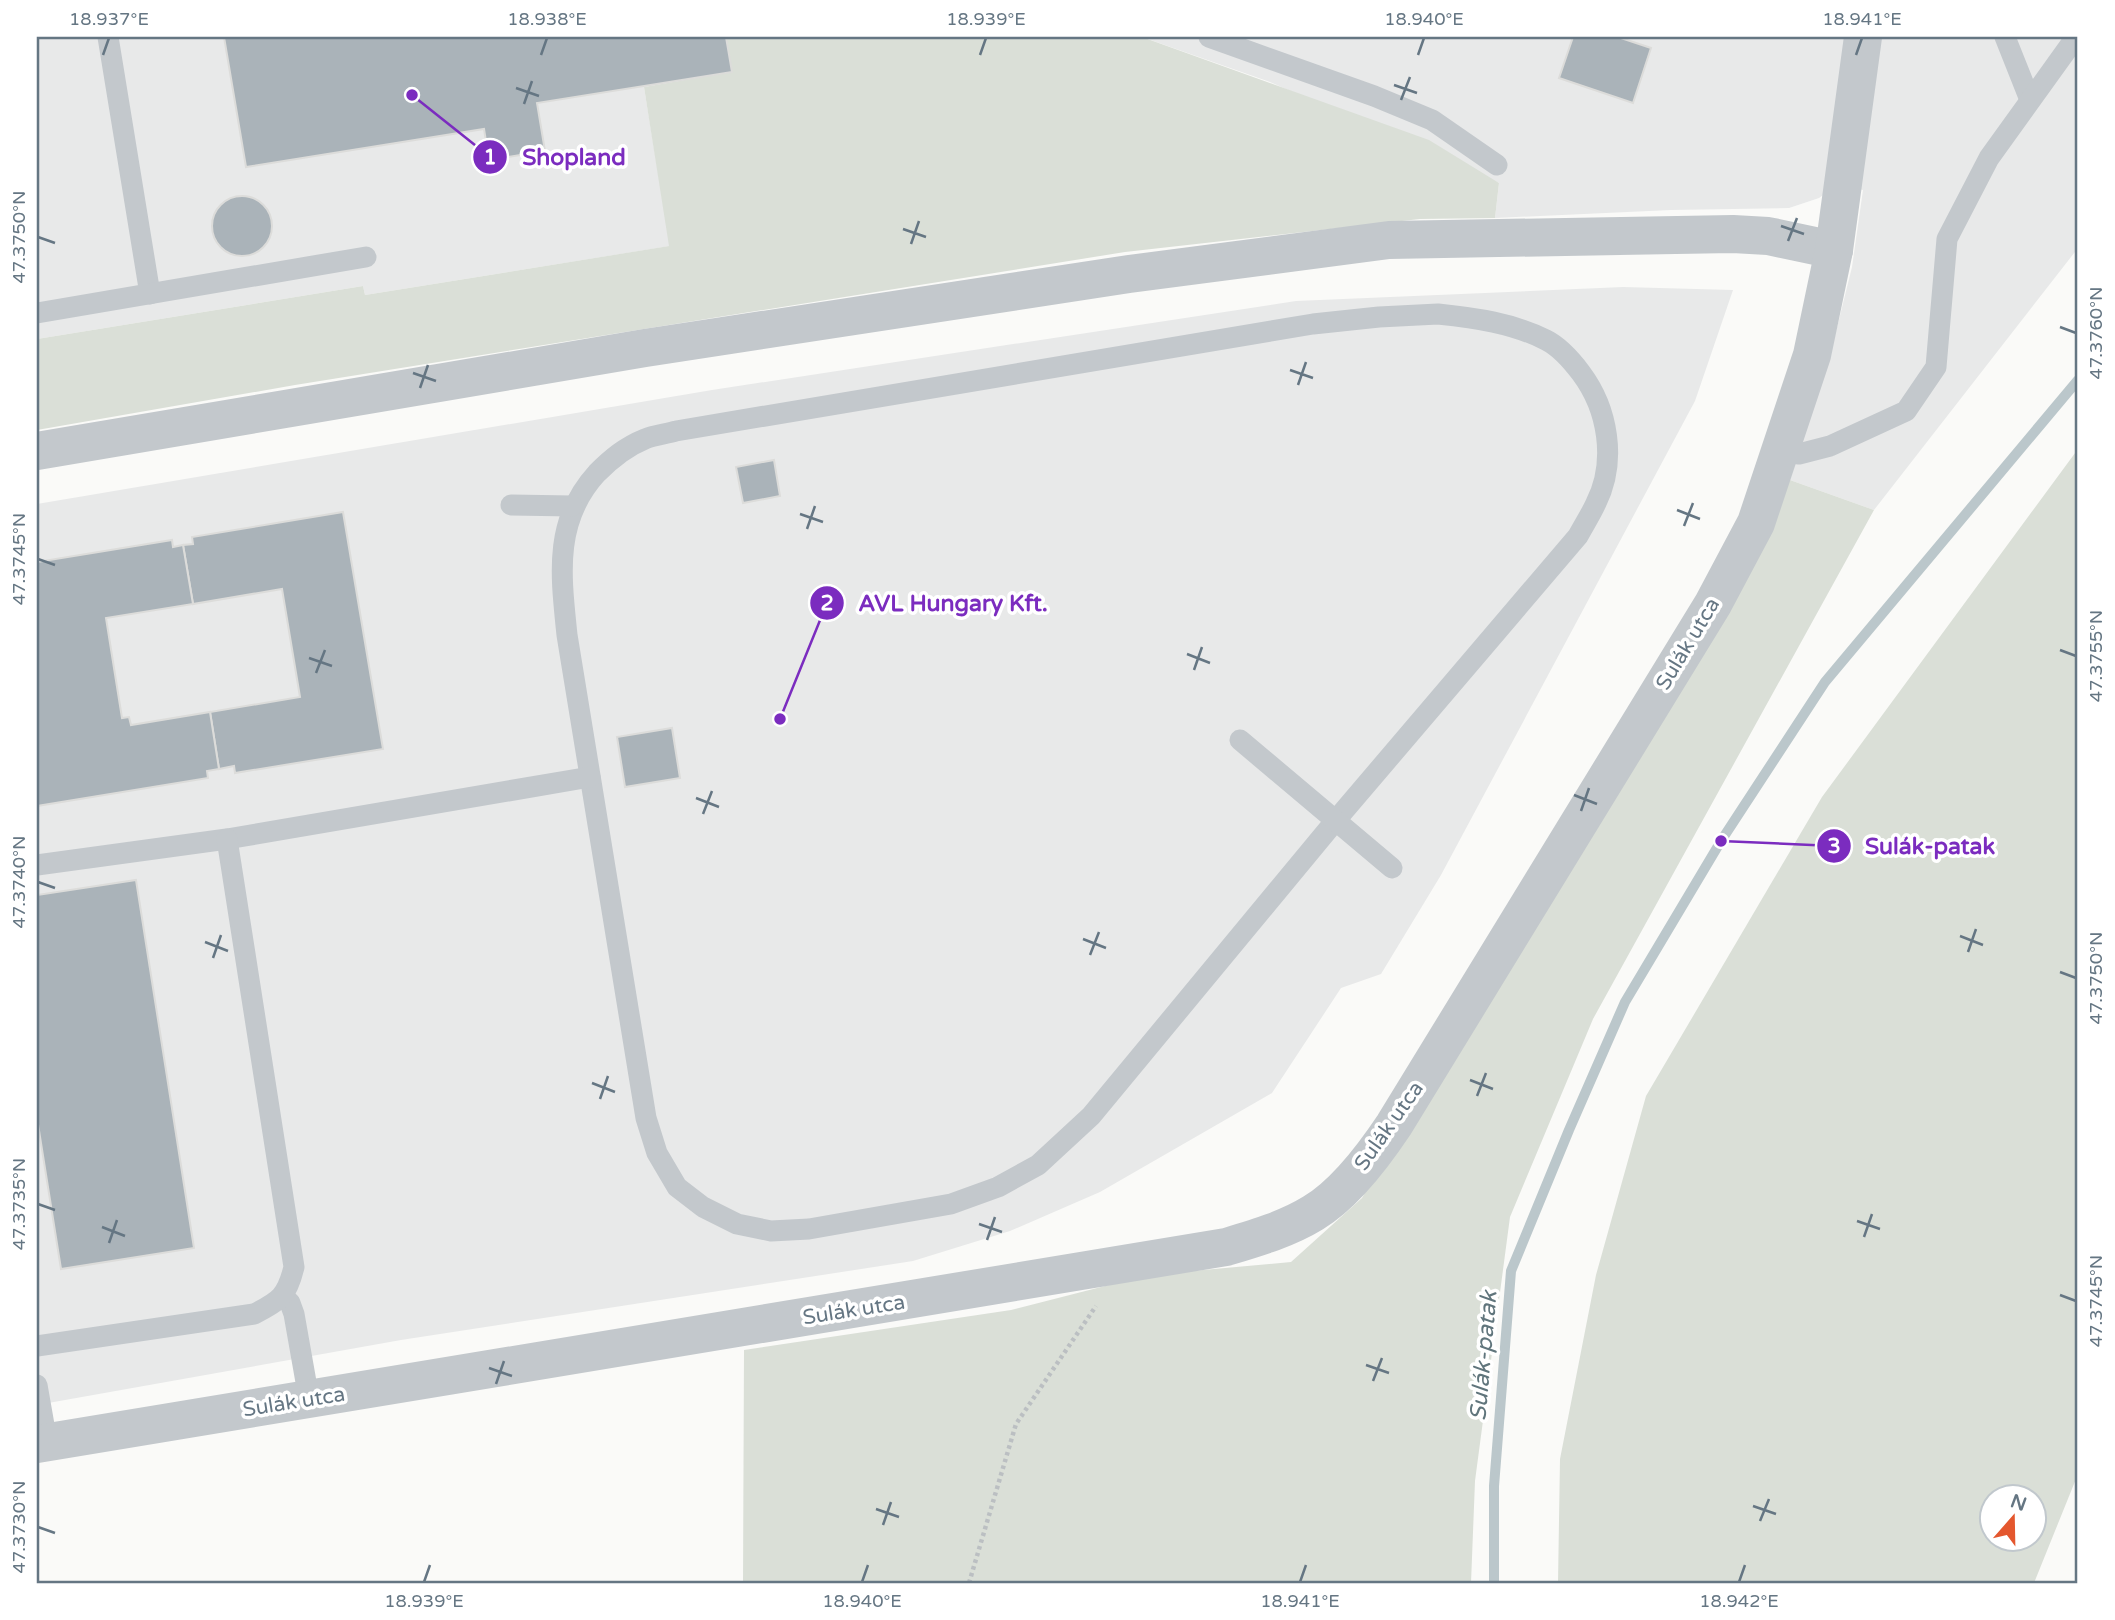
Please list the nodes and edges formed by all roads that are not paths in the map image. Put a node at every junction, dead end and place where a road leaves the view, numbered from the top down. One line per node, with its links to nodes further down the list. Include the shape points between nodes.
1 (108, 37): 10 (lane)
2 (1209, 37): 7 (lane, via 1432,120)
3 (1863, 37): 8 (street, Sulák utca)
4 (2004, 37): 6 (lane)
5 (2076, 37): 6 (lane)
6 (2030, 100): 13 (lane, via 1989,158 1947,240 1936,367 1906,411 1830,446 1799,454)
7 (1497, 165)
8 (1834, 250): 12 (street, via 1768,236 1733,234 1389,240 1129,274 645,348); 13 (street, Sulák utca, via 1812,355)
9 (366, 257): 10 (lane)
10 (150, 294): 11 (lane)
11 (37, 313)
12 (37, 451)
13 (1782, 452): 25 (street, Sulák utca, via 1756,523 1713,604 1376,1152 1314,1213 1272,1233 1226,1247)
14 (511, 505): 15 (lane)
15 (572, 506): 17 (lane, via 564,538 562,578); 18 (lane, via 614,456 645,439 676,431 1313,324 1379,317 1438,314 1483,319 1549,341 1573,361 1594,389 1607,426 1607,467 1598,501 1578,536)
16 (1240, 740): 18 (lane)
17 (590, 777): 18 (lane, via 646,1118 657,1153 677,1187 702,1207 737,1224 771,1231 809,1229 951,1203 998,1187 1038,1165 1091,1116); 19 (lane)
18 (1336, 820): 21 (lane)
19 (227, 839): 20 (lane); 22 (lane, via 294,1267)
20 (37, 865)
21 (1392, 868)
22 (283, 1296): 23 (lane, via 254,1314); 25 (lane, via 294,1314)
23 (37, 1346)
24 (37, 1385): 26 (lane)
25 (309, 1399): 26 (street, Sulák utca)
26 (42, 1443)

